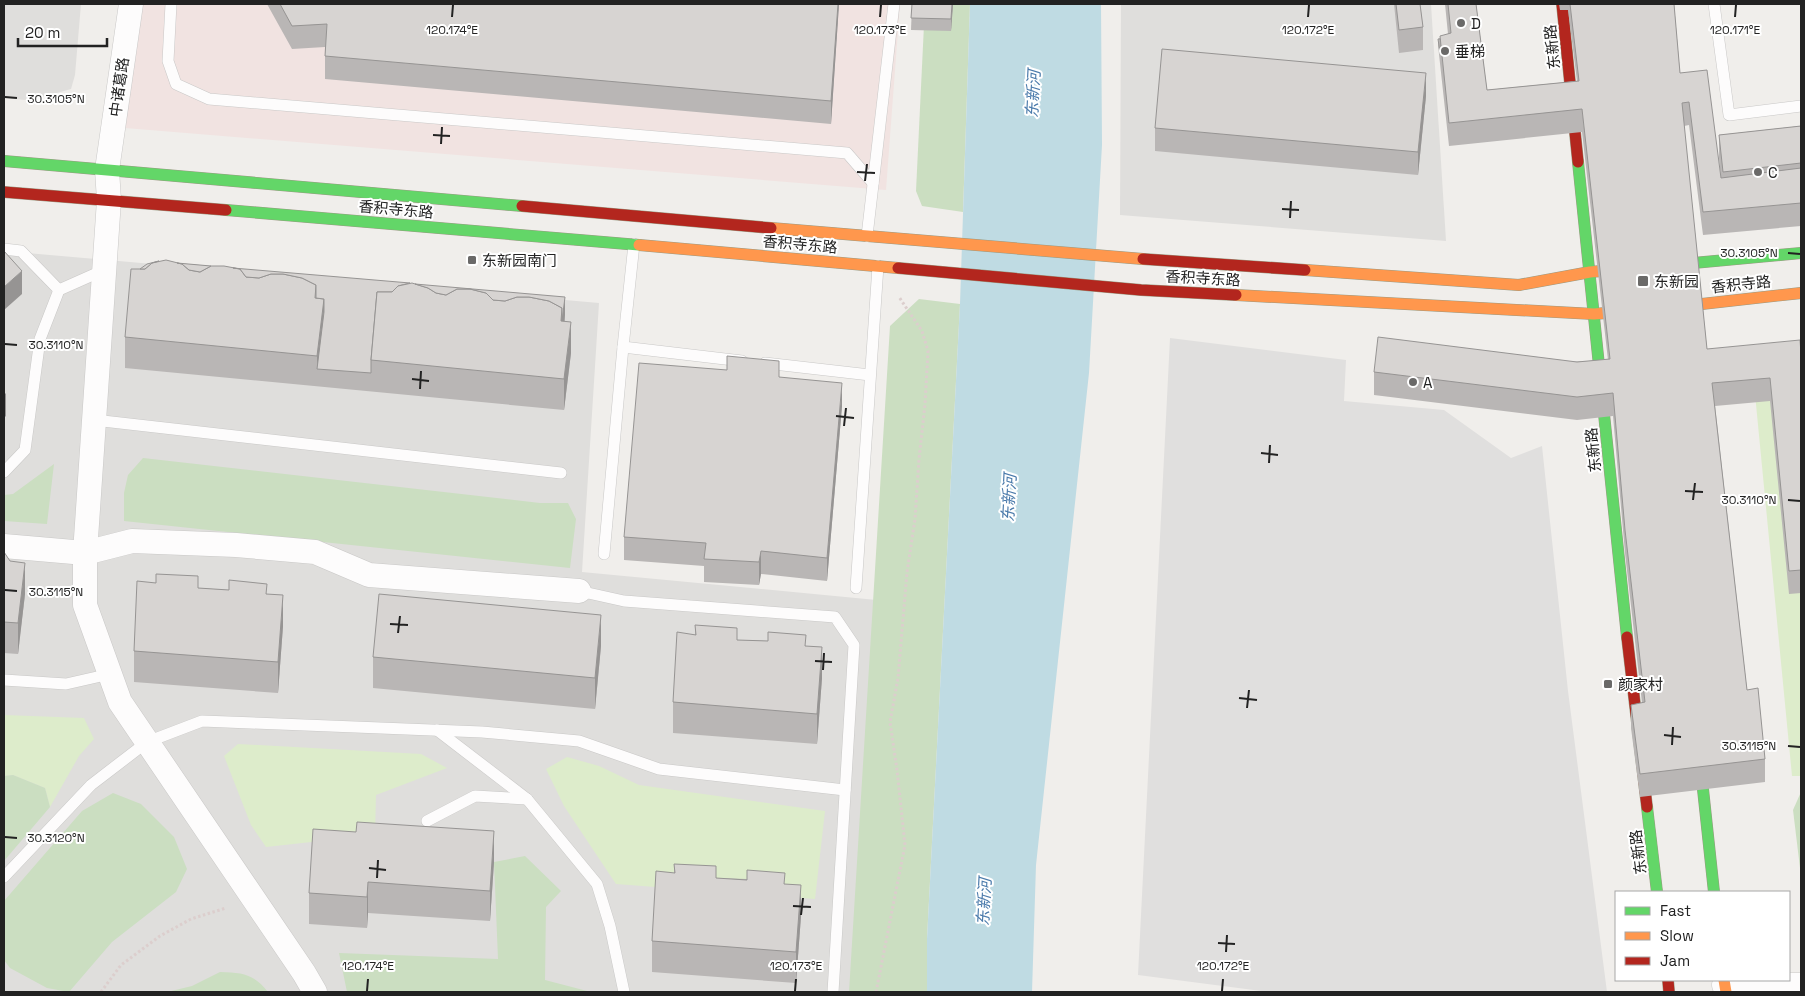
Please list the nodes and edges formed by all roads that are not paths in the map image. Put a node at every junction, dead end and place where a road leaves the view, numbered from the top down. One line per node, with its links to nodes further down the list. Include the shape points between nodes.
1 (131, 4): 8 (street, 中诸葛路)
2 (171, 4): 9 (lane, via 168,61 176,84 209,99 847,152)
3 (894, 4): 9 (lane)
4 (1562, 4): 20 (main road, 东新路)
5 (1714, 4): 6 (lane, via 1728,115)
6 (1801, 106)
7 (4, 160): 8 (main road, 香积寺东路)
8 (107, 170): 11 (street, 中诸葛路); 12 (main road, 香积寺东路)
9 (873, 183): 12 (lane)
10 (4, 192): 11 (main road, 香积寺东路)
11 (109, 200): 13 (main road, 香积寺东路); 19 (street, 中诸葛路)
12 (867, 237): 20 (main road, 香积寺东路, via 1518,285)
13 (634, 244): 16 (main road, 香积寺东路); 26 (lane)
14 (4, 249): 21 (lane, via 21,251)
15 (1801, 253): 17 (main road, 香积寺路)
16 (878, 266): 25 (main road, 香积寺东路, via 1141,290); 27 (lane)
17 (1645, 267)
18 (1627, 269): 20 (main road)
19 (104, 270): 21 (lane); 28 (street, 中诸葛路)
20 (1590, 272): 25 (main road, 东新路)
21 (58, 290): 29 (lane, via 40,339 25,450)
22 (1801, 293): 23 (main road, 香积寺路)
23 (1652, 309)
24 (1633, 311): 25 (main road)
25 (1594, 314): 45 (main road, 东新路)
26 (622, 347): 27 (lane); 33 (lane)
27 (870, 375): 34 (lane)
28 (94, 420): 30 (lane); 32 (street, 中诸葛路)
29 (4, 472)
30 (561, 473)
31 (4, 546): 32 (street)
32 (85, 553): 35 (street, via 132,541 236,545 315,552 369,575); 36 (street, 中诸葛路, via 85,605)
33 (604, 554)
34 (856, 588)
35 (579, 591): 41 (lane, via 624,601 835,617 854,645)
36 (110, 674): 37 (lane, via 66,684); 39 (street, 中诸葛路, via 120,702)
37 (4, 680)
38 (437, 730): 39 (lane, via 202,721); 41 (lane, via 580,741 659,769); 42 (lane)
39 (147, 742): 44 (lane, via 91,785); 49 (street, 中诸葛路)
40 (1698, 744): 46 (main road)
41 (845, 790): 51 (lane)
42 (527, 798): 43 (lane, via 474,796); 50 (lane, via 597,884)
43 (427, 821)
44 (4, 877)
45 (1658, 891)
46 (1714, 891)
47 (1801, 985): 48 (street)
48 (1724, 986)
49 (314, 992)
50 (624, 992)
51 (833, 992)

